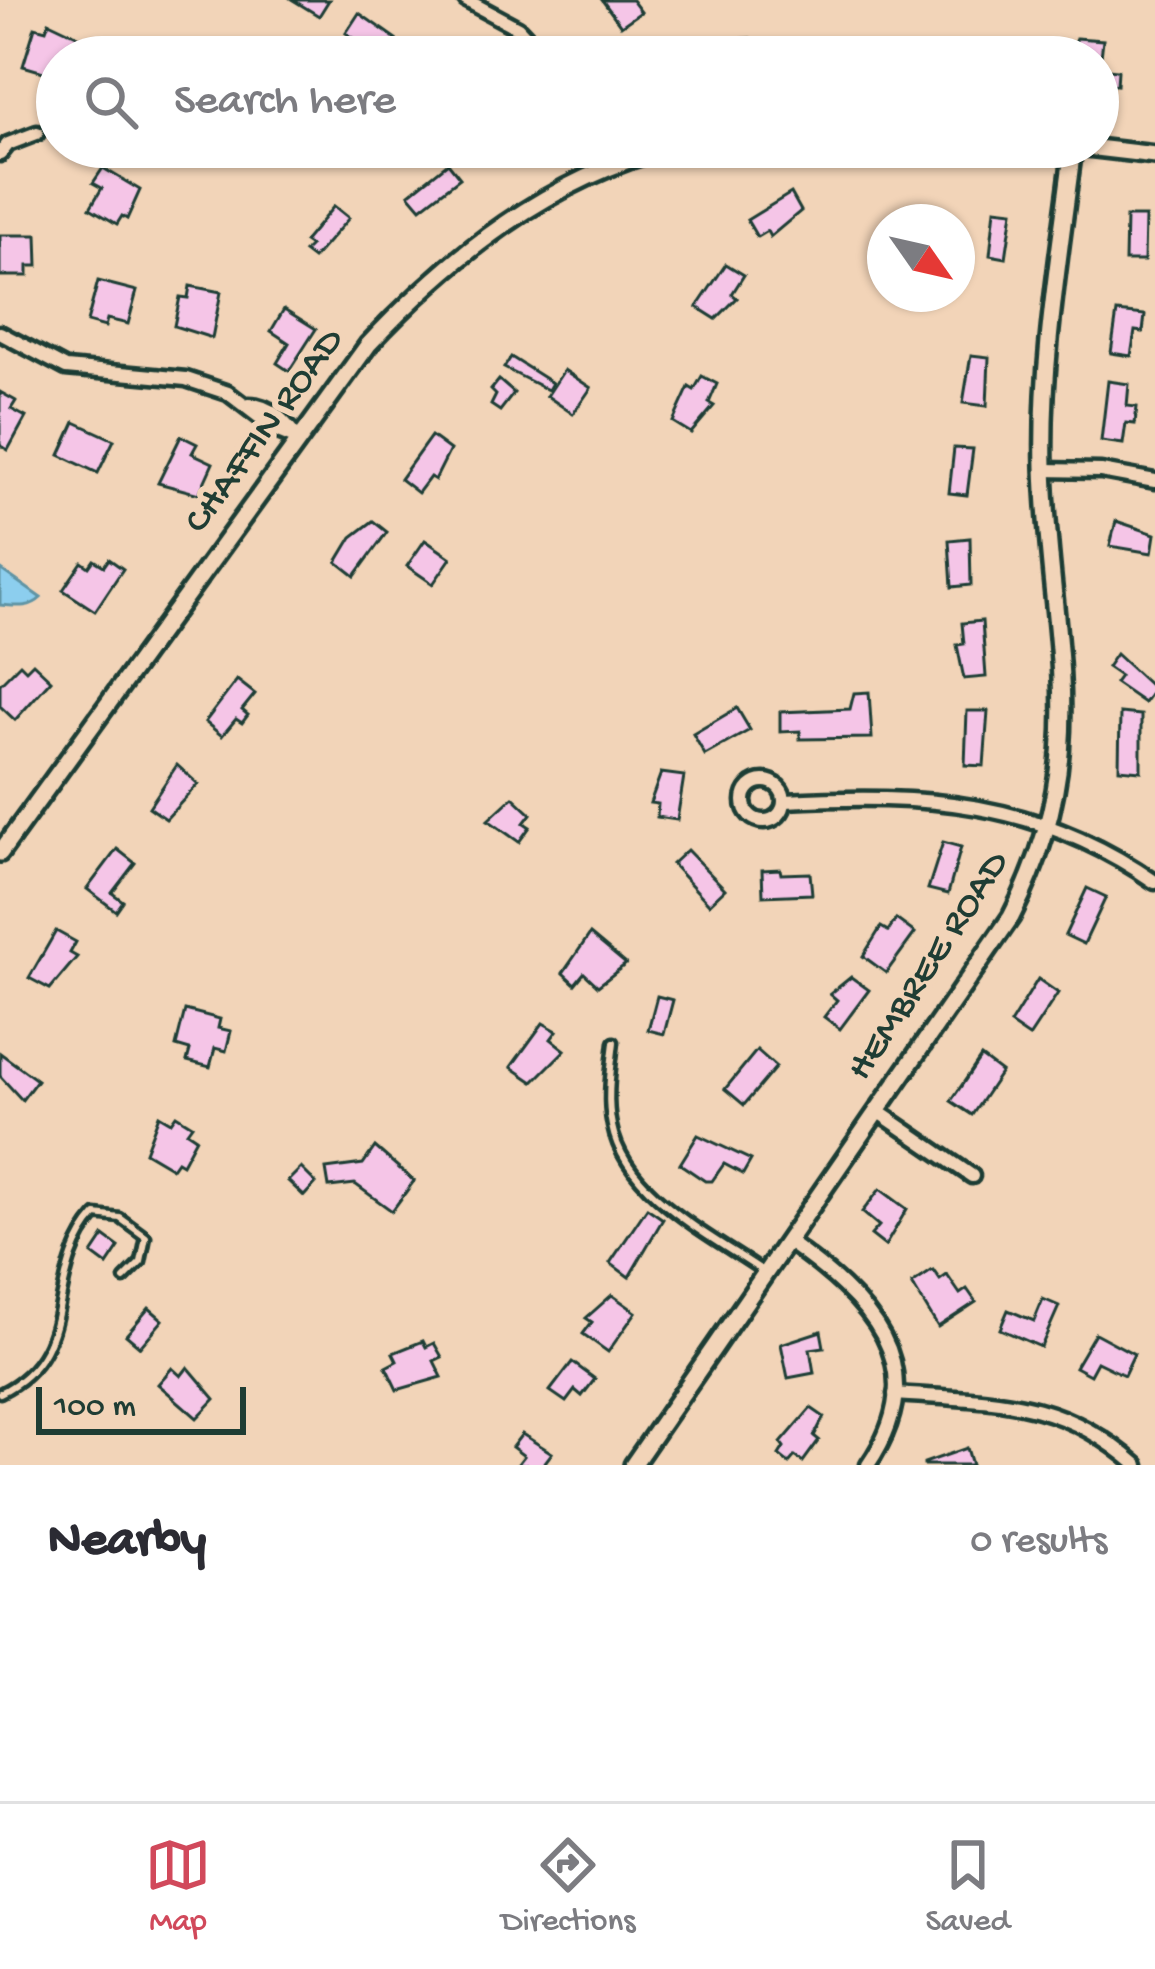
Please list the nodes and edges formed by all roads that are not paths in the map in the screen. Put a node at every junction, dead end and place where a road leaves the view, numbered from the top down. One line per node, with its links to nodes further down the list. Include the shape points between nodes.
1 (466, 0): 2 (street)
2 (525, 36)
3 (36, 133): 5 (street)
4 (1119, 150): 6 (street)
5 (0, 154)
6 (1155, 154)
7 (608, 168): 9 (street, CHAFFIN ROAD)
8 (1070, 168): 12 (street, HEMBREE ROAD, via 1048,351)
9 (605, 169): 11 (street, CHAFFIN ROAD, via 506,223 419,290)
10 (0, 333): 11 (street, via 66,368 186,380 260,405)
11 (300, 440): 16 (street, CHAFFIN ROAD)
12 (1044, 470): 13 (street); 15 (street, HEMBREE ROAD, via 1064,717)
13 (1155, 481)
14 (784, 801): 15 (street, via 932,797)
15 (1051, 826): 17 (street); 19 (street, HEMBREE ROAD, via 1011,917)
16 (0, 853)
17 (1155, 882)
18 (614, 1042): 22 (lane, via 609,1093 618,1146 663,1202)
19 (877, 1111): 20 (street); 21 (street, HEMBREE ROAD)
20 (972, 1176)
21 (787, 1241): 22 (street, HEMBREE ROAD); 25 (street, via 872,1311 890,1352)
22 (766, 1274): 26 (street, HEMBREE ROAD)
23 (124, 1279): 24 (lane, via 141,1262 146,1237 120,1217 95,1216 63,1283 48,1355)
24 (0, 1393)
25 (895, 1394): 27 (street); 28 (street, via 1045,1408 1092,1429)
26 (633, 1465)
27 (868, 1465)
28 (1137, 1465)

